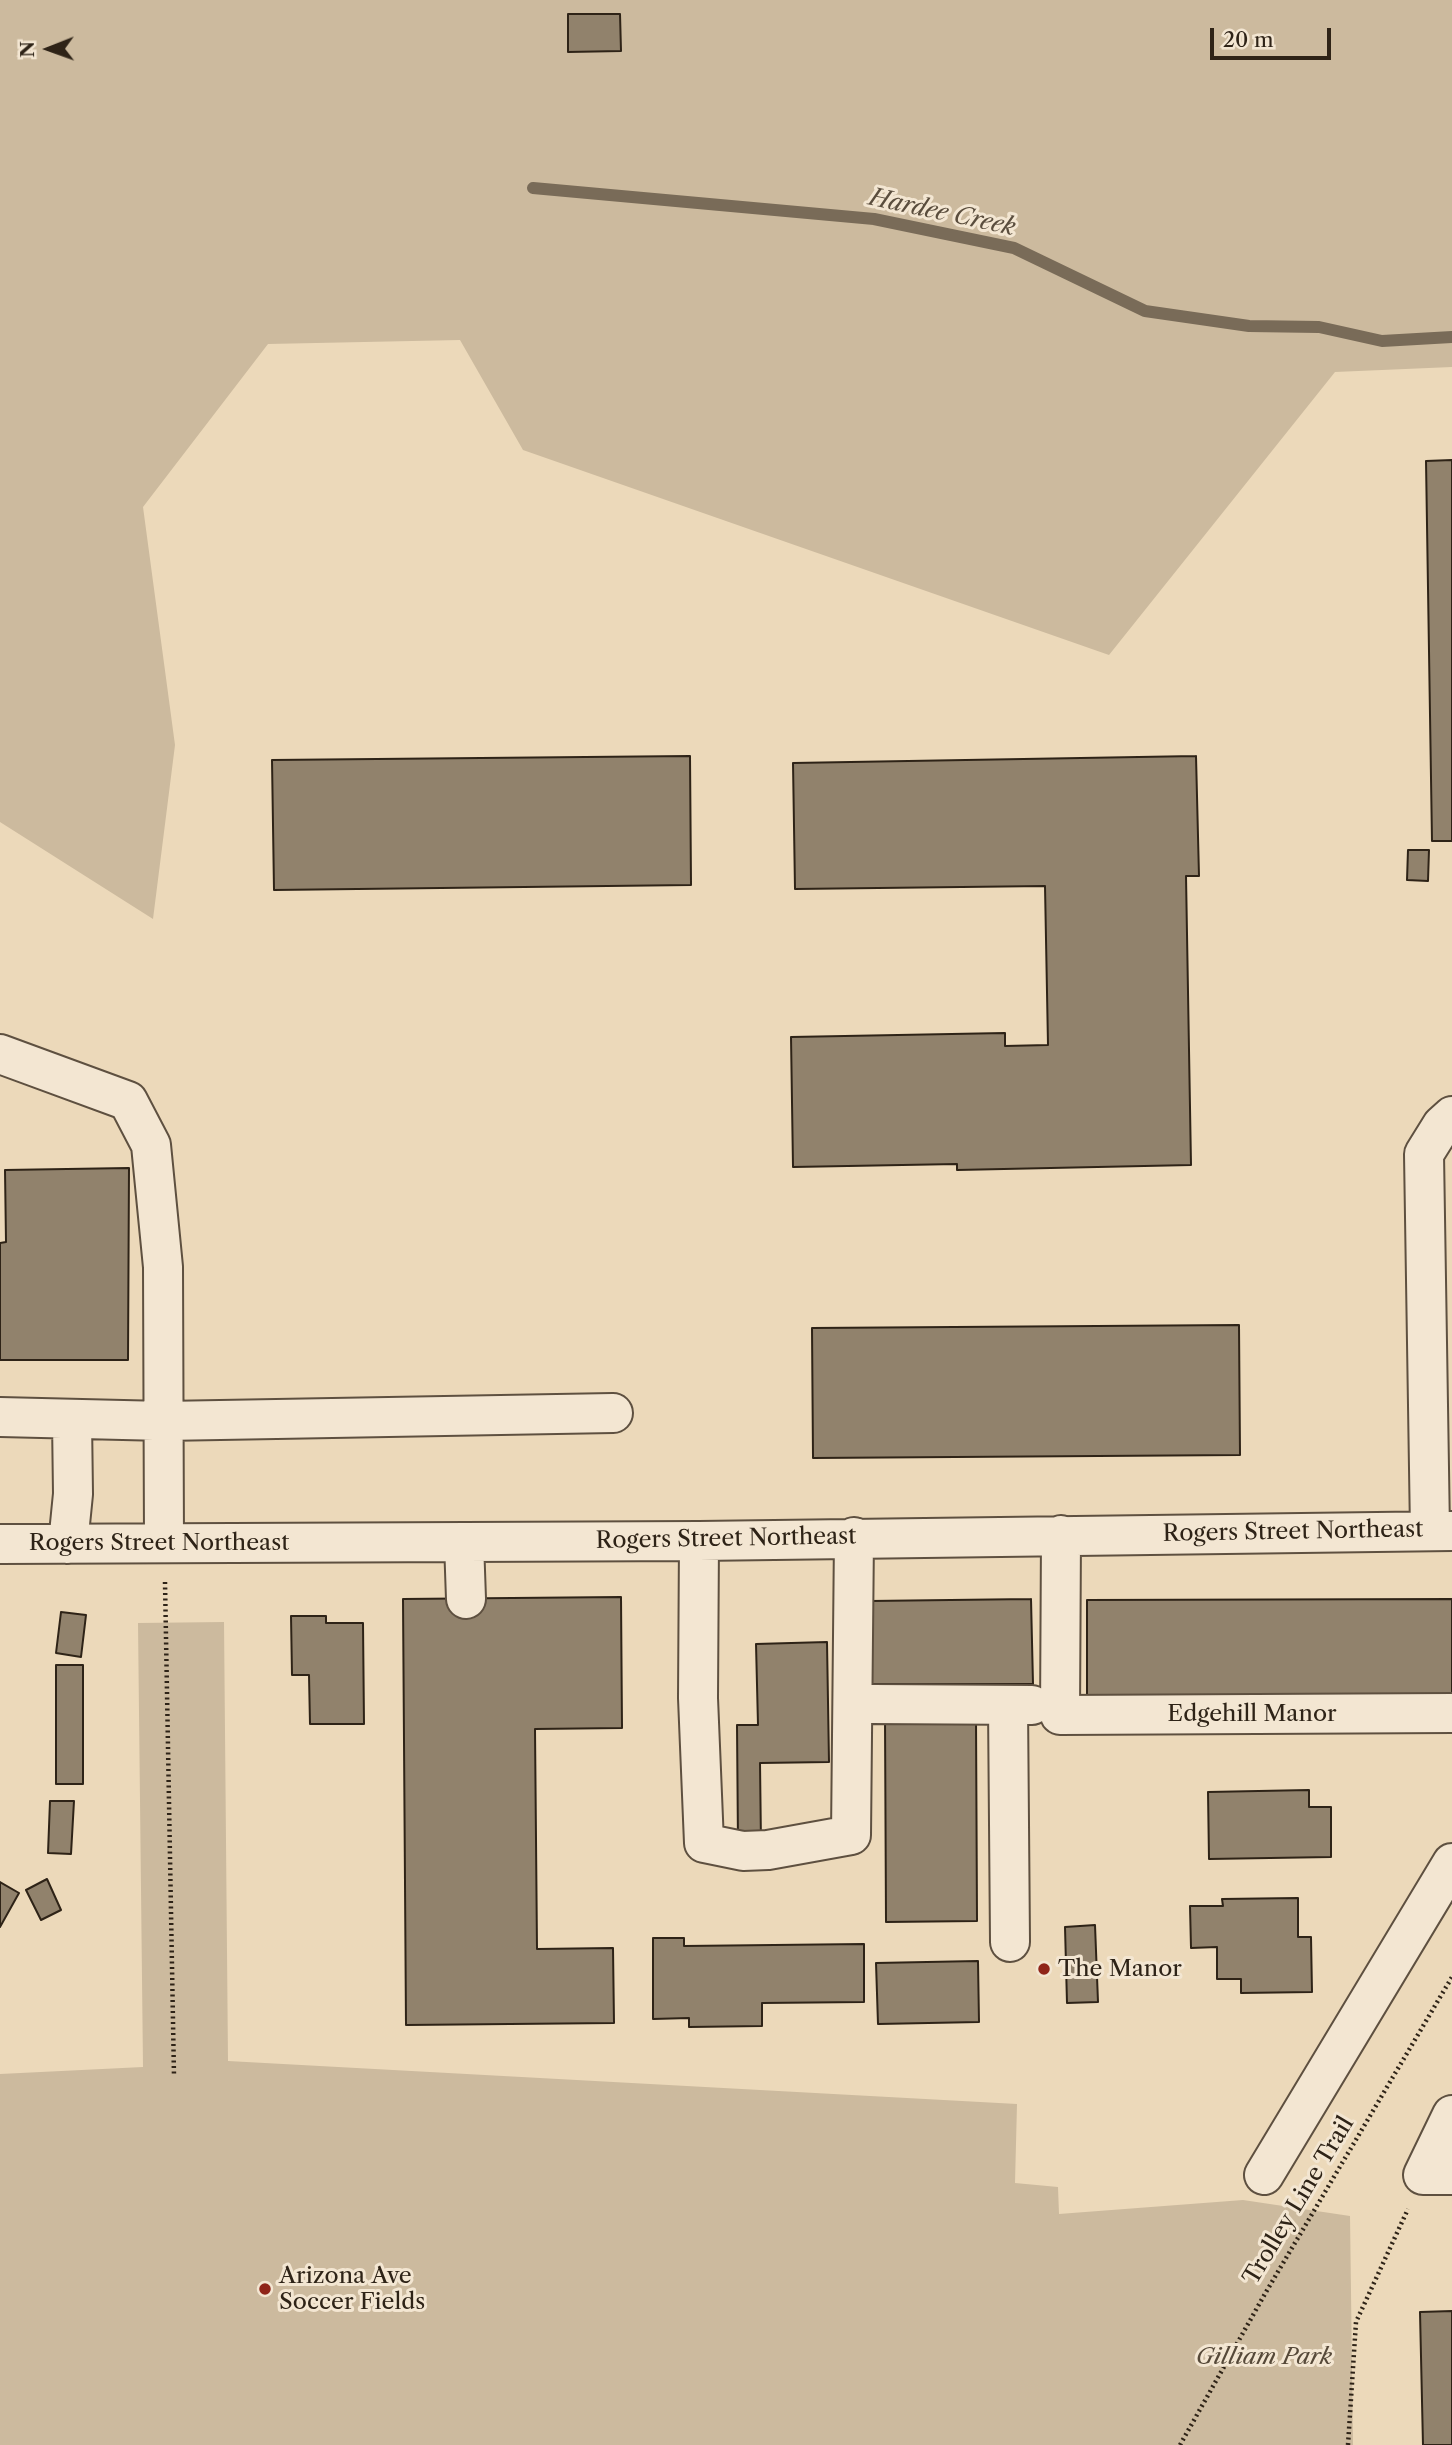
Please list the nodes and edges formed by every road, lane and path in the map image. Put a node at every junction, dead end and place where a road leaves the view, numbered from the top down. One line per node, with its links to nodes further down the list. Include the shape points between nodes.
1 (0, 1054): 6 (street, via 128,1101 151,1145 163,1267)
2 (1452, 1116): 7 (street, via 1424,1154)
3 (613, 1413): 6 (street)
4 (0, 1417): 5 (street)
5 (72, 1420): 6 (street); 14 (street)
6 (164, 1421): 11 (street)
7 (1441, 1531): 8 (street, Rogers Street Northeast)
8 (1061, 1535): 9 (street, Rogers Street Northeast); 18 (street)
9 (854, 1536): 10 (street, Rogers Street Northeast); 10 (street, via 851,1835 743,1851 704,1843 698,1698)
10 (699, 1541): 12 (street, Rogers Street Northeast)
11 (164, 1542): 12 (street, Rogers Street Northeast); 14 (street, Rogers Street Northeast); 23 (path)
12 (464, 1542): 15 (street)
13 (0, 1544): 14 (street, Rogers Street Northeast)
14 (68, 1544)
15 (466, 1599)
16 (873, 1704): 17 (street, Edgehill Manor)
17 (1008, 1705): 18 (street, Edgehill Manor); 21 (street)
18 (1060, 1706): 19 (street, Edgehill Manor, via 1060,1715)
19 (1452, 1713)
20 (1452, 1863): 25 (street)
21 (1010, 1942)
22 (1452, 1977): 27 (path, Trolley Line Trail)
23 (174, 2076)
24 (1452, 2115): 26 (street)
25 (1264, 2175)
26 (1438, 2175): 28 (path, via 1356,2322)
27 (1180, 2445)
28 (1348, 2445)

